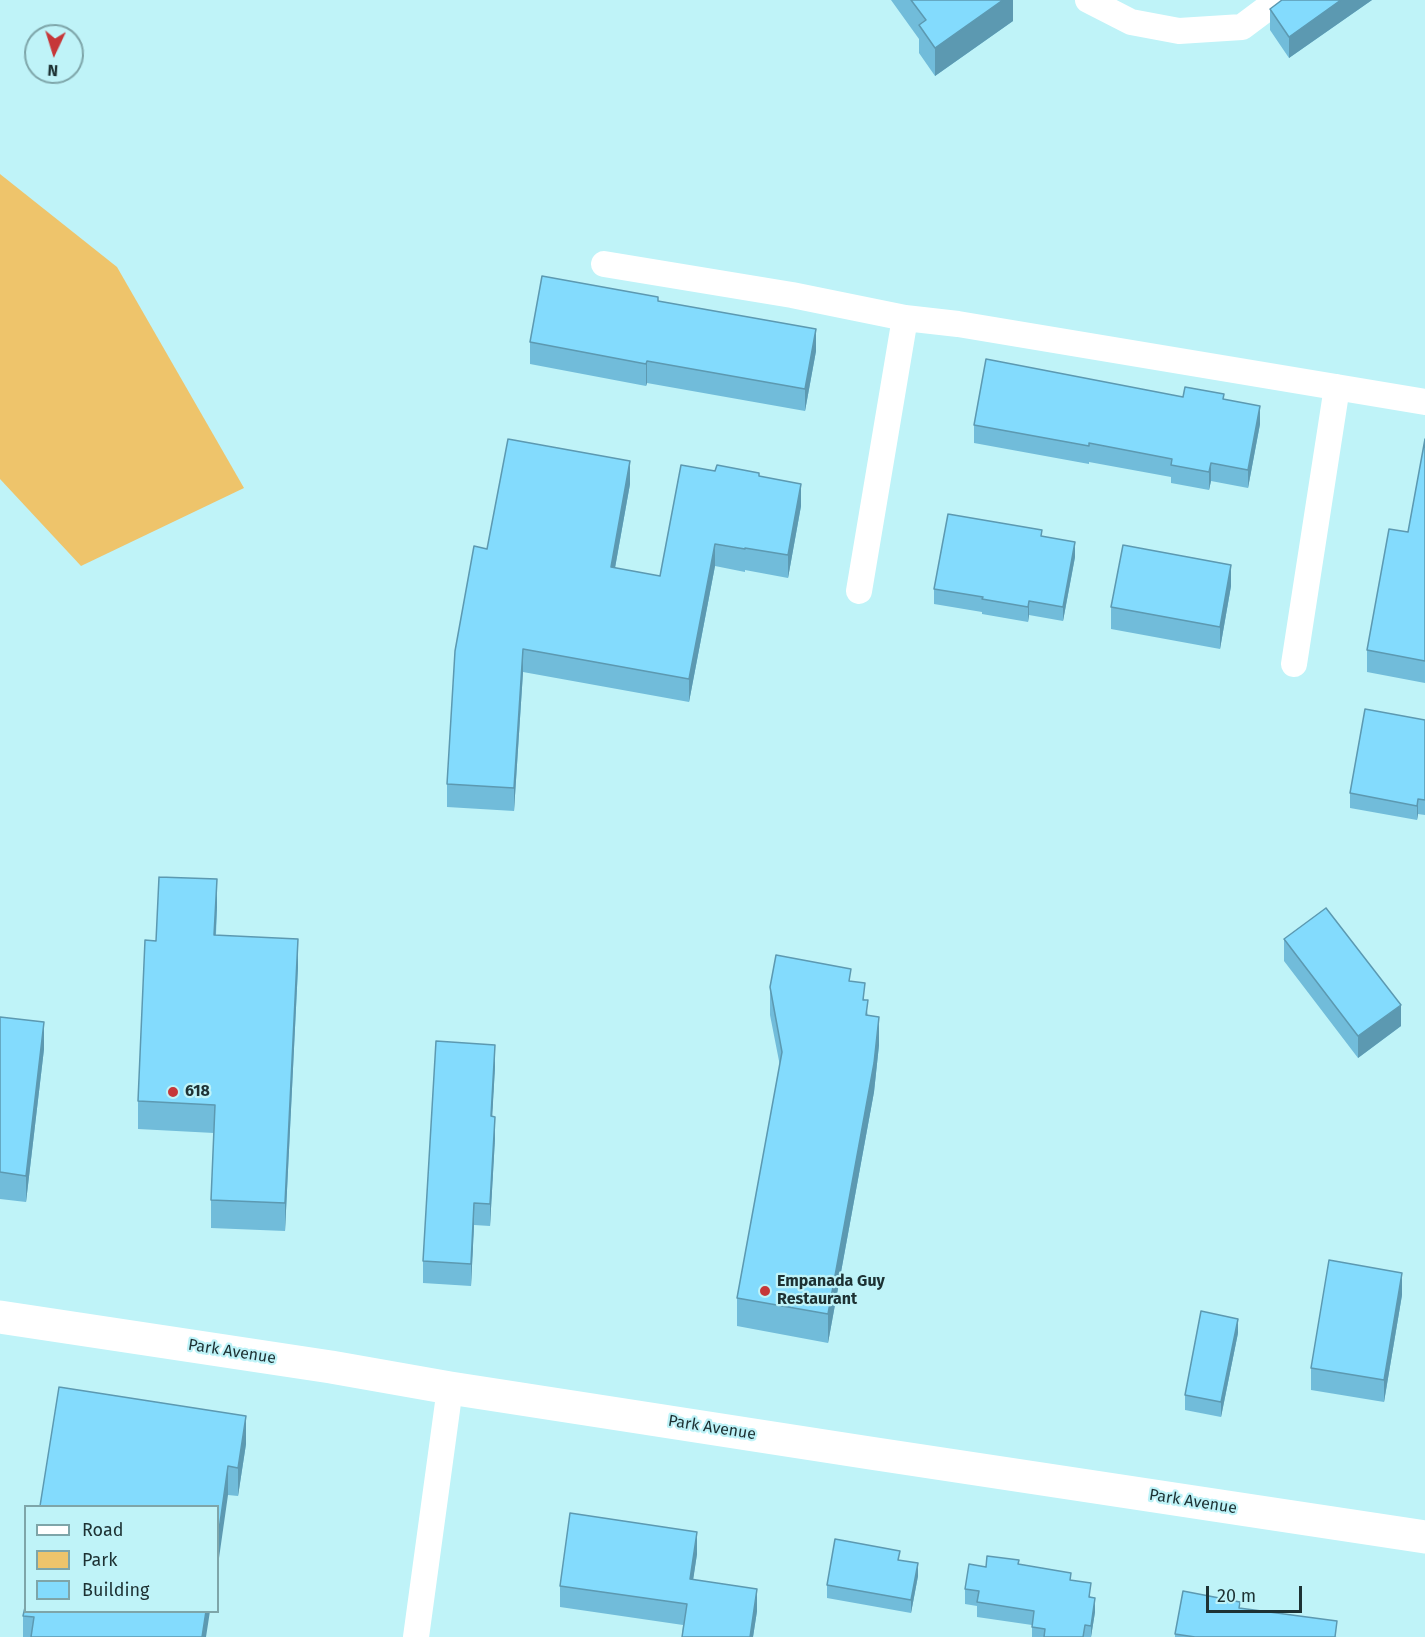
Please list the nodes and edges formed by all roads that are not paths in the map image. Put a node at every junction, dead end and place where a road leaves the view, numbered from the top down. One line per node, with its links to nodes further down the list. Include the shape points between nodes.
1 (1088, 0): 2 (street, via 1131,22 1179,31 1242,27)
2 (1278, 0)
3 (604, 264): 4 (street)
4 (905, 318): 5 (street); 7 (street)
5 (1338, 387): 6 (street); 8 (street)
6 (1425, 402)
7 (859, 591)
8 (1294, 664)
9 (0, 1317): 10 (main road, Park Avenue)
10 (450, 1388): 11 (main road, Park Avenue); 12 (street)
11 (1425, 1537)
12 (416, 1637)

